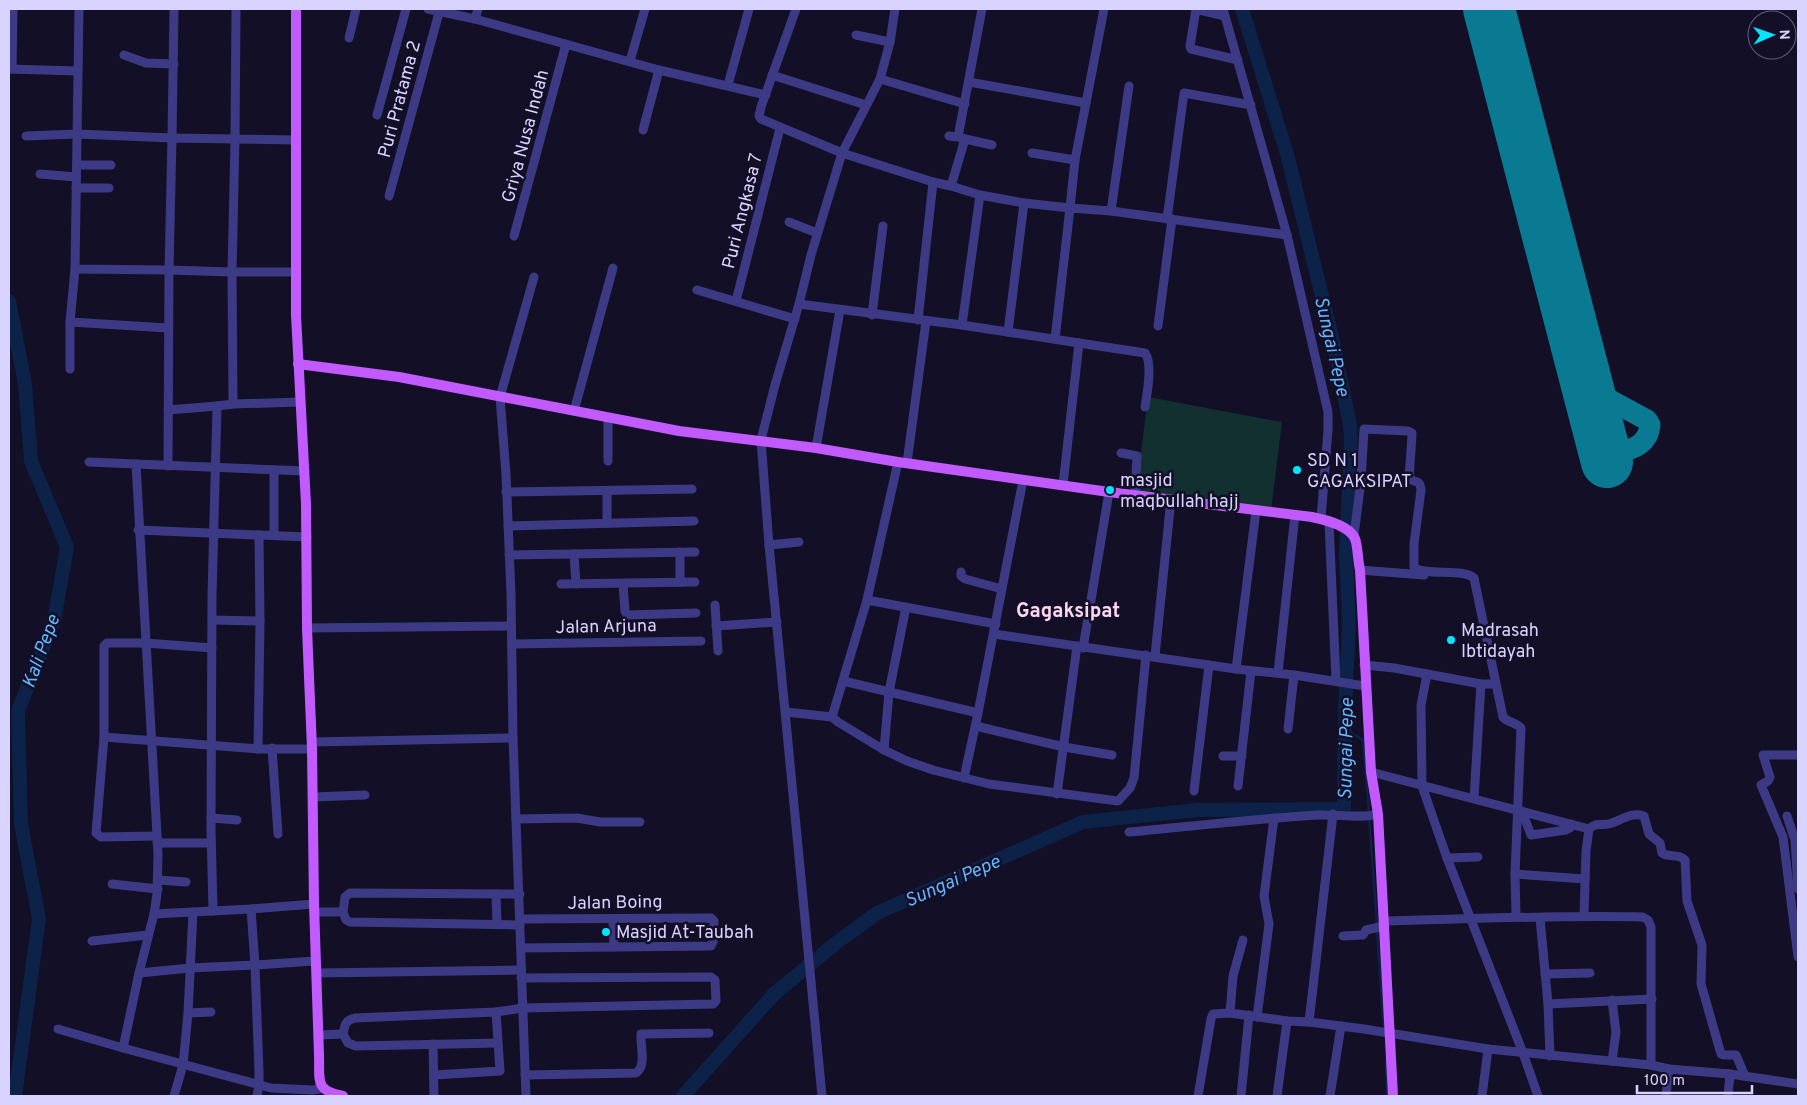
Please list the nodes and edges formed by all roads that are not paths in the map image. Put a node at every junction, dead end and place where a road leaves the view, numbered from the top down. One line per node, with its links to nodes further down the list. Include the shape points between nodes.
1 (13, 9): 28 (street)
2 (79, 9): 30 (street)
3 (174, 9): 27 (street)
4 (236, 9): 48 (street)
5 (296, 9): 49 (main road)
6 (356, 9): 21 (street)
7 (406, 9): 41 (street)
8 (428, 9): 17 (street)
9 (478, 9): 19 (street)
10 (645, 9): 26 (street)
11 (749, 9): 34 (street)
12 (796, 9): 31 (street)
13 (895, 9): 22 (street)
14 (982, 9): 33 (street)
15 (1104, 9): 37 (street)
16 (1196, 9): 18 (street); 25 (street, via 1190,49)
17 (440, 10): 19 (street); 63 (street, Puri Pratama 2)
18 (1224, 12): 25 (street)
19 (475, 20): 23 (street)
20 (856, 35): 22 (street)
21 (349, 38)
22 (890, 42): 32 (street)
23 (566, 44): 26 (street); 72 (street, Griya Nusa Indah)
24 (124, 55): 27 (street, via 146,62)
25 (1238, 60): 40 (street)
26 (630, 62): 29 (street)
27 (174, 64): 46 (street)
28 (10, 69): 30 (street)
29 (659, 70): 34 (street); 43 (street)
30 (78, 71): 44 (street)
31 (772, 75): 36 (street); 39 (street)
32 (880, 79): 38 (street); 39 (street)
33 (969, 82): 37 (street); 38 (street)
34 (728, 86): 36 (street)
35 (1129, 86): 66 (street)
36 (766, 95): 42 (street, via 760,119)
37 (1086, 103): 53 (street)
38 (965, 104): 47 (street)
39 (866, 105): 52 (street)
40 (1251, 105): 67 (street, via 1184,92); 71 (street)
41 (377, 115)
42 (780, 128): 52 (street); 80 (street, Puri Angkasa 7)
43 (644, 130)
44 (77, 134): 45 (street); 46 (street); 54 (street)
45 (26, 136)
46 (172, 138): 48 (street); 75 (street)
47 (957, 138): 50 (street); 59 (street)
48 (235, 139): 49 (street); 76 (street)
49 (295, 140): 77 (main road)
50 (992, 145)
51 (1032, 152): 53 (street)
52 (842, 153): 58 (street); 70 (street)
53 (1075, 160): 65 (street)
54 (77, 164): 55 (street); 57 (street)
55 (111, 165)
56 (40, 174): 57 (street)
57 (76, 177): 60 (street)
58 (933, 182): 59 (street); 85 (street)
59 (951, 186): 62 (street)
60 (76, 188): 61 (street); 74 (street)
61 (109, 188)
62 (980, 195): 64 (street); 87 (street)
63 (389, 196)
64 (1024, 203): 65 (street); 90 (street)
65 (1070, 208): 66 (street); 91 (street)
66 (1111, 211): 67 (street)
67 (1170, 219): 71 (street); 88 (street)
68 (789, 222): 70 (street)
69 (883, 226): 83 (street)
70 (818, 233): 81 (street)
71 (1288, 235): 125 (street, via 1328,412)
72 (514, 236)
73 (612, 268): 101 (street)
74 (75, 269): 75 (street); 86 (street)
75 (169, 270): 76 (street); 89 (street)
76 (232, 272): 77 (street); 97 (street)
77 (295, 272): 93 (main road)
78 (534, 277): 95 (street)
79 (697, 290): 80 (street)
80 (736, 301): 84 (street)
81 (799, 304): 82 (street); 84 (street)
82 (840, 310): 83 (street); 104 (street)
83 (872, 315): 85 (street)
84 (795, 319): 103 (street)
85 (922, 320): 87 (street); 108 (street)
86 (70, 322): 89 (street); 94 (street)
87 (962, 325): 90 (street)
88 (1158, 326)
89 (168, 328): 100 (street)
90 (1008, 332): 91 (street)
91 (1055, 339): 92 (street)
92 (1079, 343): 99 (street, via 1145,353 1149,361); 115 (street)
93 (298, 364): 95 (main road, via 399,377); 96 (main road)
94 (70, 369)
95 (500, 397): 101 (main road); 118 (street)
96 (301, 402): 97 (street); 113 (main road)
97 (233, 404): 98 (street)
98 (217, 406): 100 (street); 111 (street)
99 (1145, 407)
100 (168, 410): 110 (street)
101 (574, 411): 102 (main road)
102 (608, 418): 103 (main road, via 679,431); 106 (street)
103 (761, 440): 104 (main road); 135 (street)
104 (816, 448): 108 (main road)
105 (1121, 453): 120 (street, via 1137,456)
106 (608, 461)
107 (89, 462): 109 (street)
108 (903, 462): 114 (main road); 149 (street)
109 (136, 464): 110 (street); 128 (street)
110 (168, 466): 111 (street)
111 (216, 467): 112 (street); 129 (street)
112 (274, 470): 113 (street); 132 (street)
113 (305, 470): 133 (main road)
114 (1023, 480): 115 (main road); 148 (street)
115 (1062, 485): 119 (main road)
116 (692, 490): 117 (street)
117 (607, 491): 118 (street); 126 (street)
118 (506, 492): 127 (street)
119 (1109, 492): 120 (main road); 163 (street)
120 (1135, 494): 121 (main road)
121 (1171, 499): 122 (main road); 166 (street)
122 (1256, 511): 123 (main road); 169 (street)
123 (1295, 515): 125 (main road); 171 (street)
124 (694, 521): 126 (street)
125 (1328, 522): 130 (main road); 175 (street)
126 (607, 523): 127 (street)
127 (508, 526): 139 (street)
128 (138, 530): 129 (street); 161 (street)
129 (213, 533): 131 (street); 153 (street)
130 (1351, 533): 140 (main road, via 1356,541); 177 (street, via 1361,481 1364,429 1412,433 1409,478 1421,484 1414,568 1467,574 1474,578)
131 (259, 535): 132 (street); 154 (street)
132 (274, 535): 133 (street)
133 (307, 537): 158 (main road)
134 (799, 542): 135 (street)
135 (769, 545): 155 (street)
136 (680, 552): 137 (street); 138 (street); 143 (street)
137 (695, 552)
138 (574, 554): 139 (street); 146 (street)
139 (509, 555): 156 (street)
140 (1360, 570): 142 (street); 168 (main road)
141 (961, 572): 148 (street, via 965,579)
142 (1457, 578)
143 (680, 582): 144 (street); 147 (street)
144 (695, 582)
145 (561, 584): 146 (street)
146 (576, 584): 147 (street)
147 (624, 584): 152 (street, via 626,614)
148 (1002, 589): 159 (street)
149 (867, 600): 151 (street); 174 (street)
150 (715, 605): 157 (street)
151 (906, 607): 159 (street); 179 (street)
152 (696, 612)
153 (213, 620): 154 (street); 164 (street)
154 (260, 621): 192 (street)
155 (777, 622): 157 (street); 180 (street)
156 (512, 626): 158 (street); 162 (street)
157 (716, 626): 165 (street)
158 (308, 628): 189 (main road)
159 (995, 629): 163 (street); 181 (street)
160 (701, 641): 162 (street, Jalan Arjuna)
161 (145, 643): 164 (street); 185 (street, via 107,643 104,646); 187 (street)
162 (512, 644): 186 (street)
163 (1080, 647): 166 (street); 190 (street)
164 (212, 648): 188 (street)
165 (718, 651)
166 (1151, 656): 167 (street); 203 (street, via 1130,788 1121,800 1114,802)
167 (1208, 665): 169 (street); 202 (street)
168 (1364, 665): 172 (street); 178 (main road)
169 (1236, 669): 170 (street)
170 (1251, 671): 171 (street); 197 (street)
171 (1278, 673): 173 (street)
172 (1427, 674): 176 (street); 201 (street, via 1421,704)
173 (1294, 675): 175 (street); 184 (street)
174 (843, 681): 179 (street); 182 (street)
175 (1338, 682): 178 (street)
176 (1481, 684): 177 (street); 206 (street)
177 (1495, 684): 207 (street, via 1503,717 1521,728)
178 (1361, 685): 198 (main road)
179 (889, 692): 181 (street); 193 (street)
180 (786, 712): 182 (street); 302 (street)
181 (978, 714): 183 (street)
182 (832, 717): 193 (street)
183 (976, 726): 190 (street); 199 (street)
184 (1288, 729)
185 (104, 737): 187 (street); 220 (street, via 96,833 101,837)
186 (513, 738): 189 (street); 213 (street)
187 (151, 740): 188 (street); 220 (street)
188 (212, 744): 192 (street); 211 (street)
189 (312, 746): 191 (street); 205 (main road)
190 (1064, 747): 194 (street); 203 (street)
191 (272, 748): 192 (street); 219 (street)
192 (258, 749)
193 (884, 750): 199 (street, via 907,761)
194 (1112, 755)
195 (1798, 755): 254 (street, via 1764,755 1770,777 1761,785 1783,837)
196 (1223, 756): 197 (street)
197 (1242, 756): 200 (street)
198 (1371, 772): 201 (street); 209 (main road)
199 (964, 778): 203 (street)
200 (1238, 786)
201 (1422, 786): 206 (street); 224 (street)
202 (1194, 791)
203 (1058, 794)
204 (365, 795): 205 (street)
205 (313, 797): 234 (main road)
206 (1474, 798): 207 (street)
207 (1521, 810): 216 (street); 216 (street, via 1531,835 1566,830); 225 (street)
208 (1334, 814): 209 (street); 212 (street); 273 (street)
209 (1376, 815): 247 (main road)
210 (1787, 816): 221 (street)
211 (211, 818): 214 (street); 222 (street)
212 (1274, 818): 218 (street); 271 (street, via 1264,896 1269,924)
213 (516, 819): 215 (street); 233 (street)
214 (237, 820)
215 (640, 822)
216 (1571, 824): 217 (street)
217 (1589, 829): 226 (street); 293 (street, via 1622,817 1642,816 1649,834 1660,843 1662,853 1684,858 1689,911 1702,945 1700,972 1706,1002 1721,1054 1736,1056)
218 (1129, 832)
219 (278, 834)
220 (157, 839): 222 (street); 227 (street)
221 (1797, 840): 230 (street)
222 (212, 843): 236 (street)
223 (1478, 857): 224 (street)
224 (1447, 858): 244 (street)
225 (1515, 874): 226 (street); 241 (street)
226 (1585, 879): 240 (street)
227 (158, 880): 228 (street); 231 (street)
228 (186, 882)
229 (112, 884): 231 (street)
230 (1798, 889)
231 (158, 890): 239 (street)
232 (496, 894): 233 (street); 238 (street, via 350,893 345,897); 246 (street)
233 (520, 894): 245 (street)
234 (314, 908): 235 (street); 238 (street); 255 (main road)
235 (251, 909): 236 (street); 256 (street)
236 (213, 911): 237 (street)
237 (193, 912): 239 (street); 257 (street)
238 (343, 912): 246 (street, Jalan Boing, via 350,922)
239 (154, 914): 248 (street)
240 (1584, 915): 242 (street); 263 (street, via 1643,917 1648,920 1651,927)
241 (1516, 916): 242 (street); 244 (street)
242 (1540, 918): 262 (street)
243 (613, 919): 245 (street, Jalan Boing); 252 (street); 252 (street, Jalan Boing, via 711,918 714,921 714,942 709,946)
244 (1470, 919): 247 (street); 284 (street)
245 (520, 922): 246 (street, Jalan Boing); 253 (street)
246 (496, 924)
247 (1380, 926): 249 (street, via 1366,930 1362,935); 277 (main road)
248 (148, 935): 251 (street); 258 (street)
249 (1343, 936)
250 (1243, 940): 270 (street, via 1233,976)
251 (92, 941)
252 (614, 947): 253 (street)
253 (520, 948): 261 (street)
254 (1798, 957)
255 (315, 961): 256 (street); 259 (main road)
256 (255, 965): 257 (street); 295 (street)
257 (190, 968): 258 (street); 269 (street)
258 (139, 973): 282 (street)
259 (316, 973): 261 (street); 279 (main road)
260 (1590, 973): 262 (street)
261 (521, 974): 266 (street); 266 (street, via 711,977 715,980 716,1001 713,1004)
262 (1545, 974): 265 (street)
263 (1652, 999): 264 (street); 288 (street)
264 (1612, 1000): 265 (street); 286 (street, via 1616,1032)
265 (1548, 1004): 285 (street)
266 (523, 1008): 268 (street); 292 (street)
267 (211, 1012): 269 (street)
268 (496, 1012): 278 (street, via 355,1018 346,1022); 280 (street)
269 (188, 1013): 287 (street)
270 (1230, 1013): 271 (street); 303 (street, via 1212,1014)
271 (1253, 1016): 272 (street); 304 (street)
272 (1287, 1021): 273 (street); 305 (street)
273 (1309, 1022): 274 (street)
274 (1341, 1026): 277 (street); 306 (street)
275 (58, 1029): 282 (street)
276 (709, 1033): 292 (street, via 641,1034 642,1066 636,1073)
277 (1389, 1033): 283 (street); 307 (main road)
278 (343, 1034): 279 (street); 281 (street, via 348,1043 356,1046)
279 (318, 1035): 296 (main road, via 320,1079)
280 (498, 1042): 281 (street); 291 (street, via 500,1071)
281 (433, 1044): 291 (street)
282 (123, 1048): 287 (street)
283 (1488, 1049): 284 (street); 308 (street)
284 (1523, 1053): 285 (street); 309 (street)
285 (1550, 1056): 286 (street)
286 (1612, 1061): 288 (street)
287 (182, 1065): 295 (street); 297 (street)
288 (1651, 1065): 289 (street)
289 (1669, 1069): 290 (street); 310 (street)
290 (1730, 1074): 293 (street); 311 (street)
291 (434, 1075): 300 (street)
292 (525, 1075): 301 (street)
293 (1745, 1076): 294 (street)
294 (1798, 1084)
295 (260, 1085): 296 (street); 298 (street)
296 (324, 1092): 299 (main road)
297 (174, 1096)
298 (257, 1096)
299 (343, 1096)
300 (434, 1096)
301 (526, 1096)
302 (822, 1096)
303 (1198, 1096)
304 (1241, 1096)
305 (1277, 1096)
306 (1330, 1096)
307 (1393, 1096)
308 (1482, 1096)
309 (1538, 1096)
310 (1666, 1096)
311 (1728, 1096)

